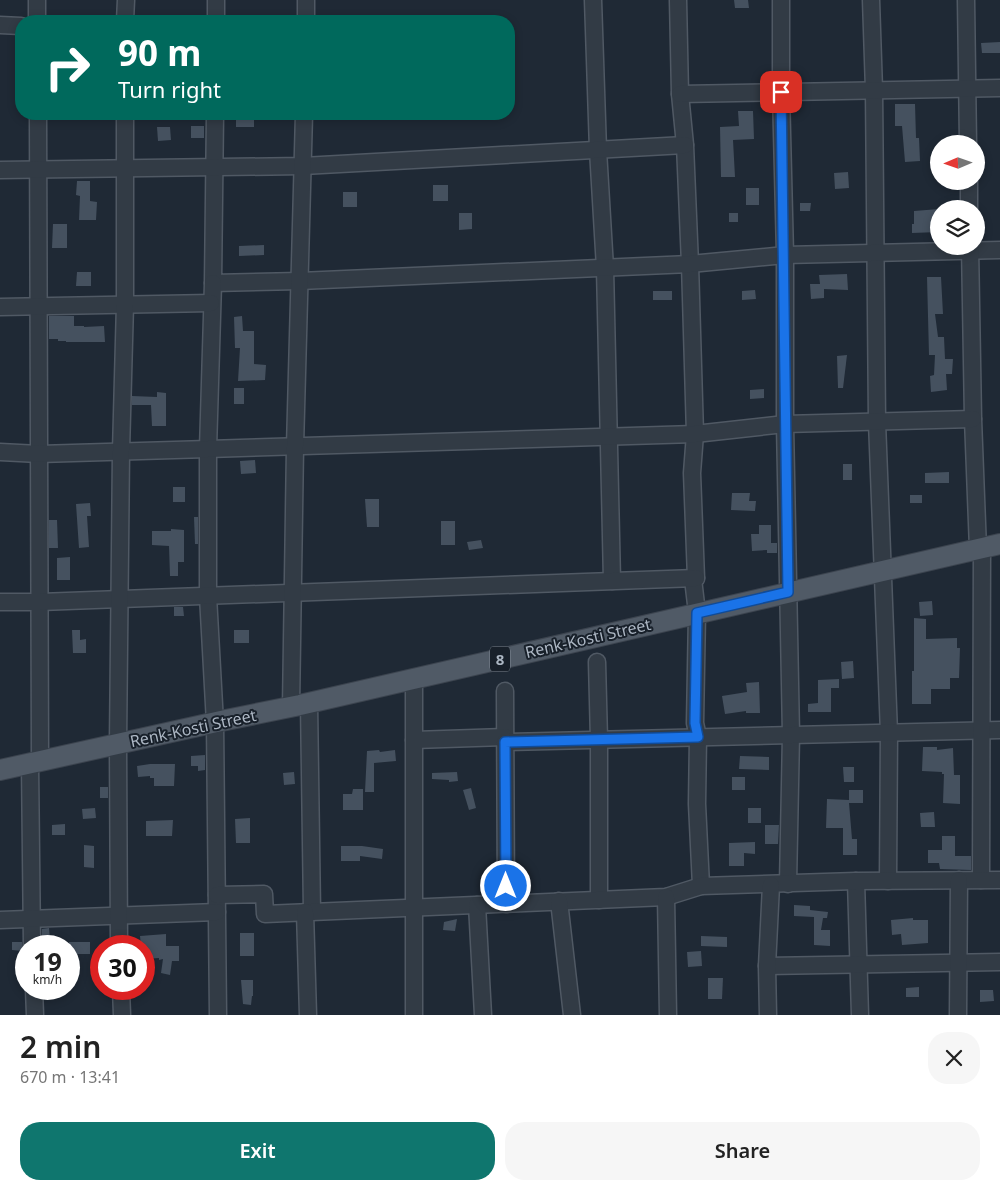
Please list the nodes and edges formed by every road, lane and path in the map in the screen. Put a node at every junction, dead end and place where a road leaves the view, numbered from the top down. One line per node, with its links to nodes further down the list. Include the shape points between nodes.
1 (37, 0): 10 (street)
2 (126, 0): 11 (street)
3 (216, 0): 12 (street)
4 (306, 0): 13 (street)
5 (593, 0): 27 (street)
6 (678, 0): 20 (street)
7 (781, 0): 19 (street)
8 (870, 0): 18 (street)
9 (966, 0): 16 (street)
10 (37, 15)
11 (125, 15)
12 (216, 15)
13 (306, 15)
14 (0, 25): 15 (street)
15 (15, 26)
16 (968, 88): 17 (street); 18 (street); 25 (street)
17 (1000, 88)
18 (874, 90): 19 (street); 36 (street)
19 (781, 92): 20 (street); 37 (street)
20 (680, 94): 26 (street)
21 (38, 120): 30 (street)
22 (124, 120): 31 (street)
23 (215, 120): 29 (street)
24 (304, 120): 28 (street)
25 (968, 135)
26 (685, 145): 27 (street); 39 (street)
27 (598, 150): 28 (street); 40 (street)
28 (303, 166): 29 (street); 41 (street)
29 (214, 168): 31 (street); 42 (street)
30 (38, 169): 31 (street); 32 (street); 45 (street)
31 (124, 169): 44 (street)
32 (0, 170)
33 (985, 249): 35 (street)
34 (930, 250): 36 (street)
35 (1000, 250)
36 (874, 253): 37 (street); 48 (street)
37 (785, 255): 39 (street); 49 (street)
38 (970, 255): 47 (street)
39 (690, 264): 40 (street); 50 (street)
40 (605, 268): 41 (street); 51 (street)
41 (300, 281): 42 (street); 52 (street)
42 (213, 283): 43 (street)
43 (211, 303): 44 (street); 53 (street)
44 (125, 304): 45 (street); 54 (street)
45 (39, 306): 46 (street); 56 (street)
46 (0, 307)
47 (972, 419): 48 (street); 57 (street)
48 (877, 422): 49 (street); 58 (street)
49 (785, 424): 50 (street); 61 (street)
50 (695, 434): 51 (street); 59 (street, via 692,473)
51 (608, 437): 52 (street); 60 (street)
52 (295, 446): 53 (street); 62 (street)
53 (208, 449): 54 (street); 63 (street)
54 (121, 451): 56 (street); 64 (street)
55 (0, 452): 56 (street)
56 (39, 454): 66 (street)
57 (987, 547): 58 (main road, Renk-Kosti Street / 8); 74 (street)
58 (883, 572): 61 (main road, Renk-Kosti Street / 8); 75 (street)
59 (696, 578): 60 (street); 67 (street, via 693,579)
60 (612, 582): 62 (street)
61 (788, 592): 67 (main road, Renk-Kosti Street / 8); 76 (street)
62 (293, 594): 63 (street); 71 (street)
63 (208, 596): 64 (street); 72 (street)
64 (120, 599): 66 (street); 81 (street)
65 (0, 602): 66 (street)
66 (40, 602): 82 (street)
67 (697, 613): 69 (main road, Renk-Kosti Street / 8); 77 (street, via 695,723)
68 (596, 662): 80 (street)
69 (414, 679): 71 (main road, Renk-Kosti Street / 8); 78 (street)
70 (505, 691): 79 (street)
71 (300, 705): 72 (main road, Renk-Kosti Street / 8); 99 (street)
72 (215, 724): 81 (main road, Renk-Kosti Street / 8); 95 (street)
73 (1000, 730): 74 (street)
74 (982, 731): 75 (street); 85 (street)
75 (889, 733): 76 (street); 88 (street)
76 (790, 735): 77 (street); 89 (street)
77 (698, 737): 80 (street); 91 (street)
78 (414, 740): 79 (street); 98 (street)
79 (505, 740): 80 (street); 96 (street)
80 (599, 740): 93 (street)
81 (118, 744): 82 (main road, Renk-Kosti Street / 8); 100 (street)
82 (35, 763): 83 (main road, Renk-Kosti Street / 8); 101 (street)
83 (0, 770)
84 (959, 880): 85 (street); 88 (street); 106 (street)
85 (981, 880): 86 (street)
86 (1000, 880)
87 (856, 881): 88 (street); 89 (street); 107 (street)
88 (888, 881)
89 (788, 884): 90 (street)
90 (771, 885): 91 (street); 108 (street)
91 (701, 886): 92 (street)
92 (666, 897): 93 (street); 118 (street)
93 (598, 900): 94 (street)
94 (559, 902): 96 (street); 117 (street)
95 (217, 904): 99 (street, via 264,894 265,914); 100 (street); 113 (street)
96 (506, 904): 97 (street)
97 (478, 905): 98 (street); 116 (street)
98 (415, 908): 99 (street); 115 (street)
99 (309, 912): 114 (street)
100 (118, 915): 101 (street); 104 (street)
101 (30, 919): 102 (street); 103 (street)
102 (0, 920)
103 (31, 935)
104 (119, 935)
105 (1000, 962): 106 (street)
106 (958, 963): 107 (street); 121 (street)
107 (858, 965): 108 (street); 120 (street)
108 (767, 966): 119 (street)
109 (34, 1000): 111 (street)
110 (121, 1000): 112 (street)
111 (35, 1015)
112 (122, 1015)
113 (218, 1015)
114 (308, 1015)
115 (414, 1015)
116 (483, 1015)
117 (572, 1015)
118 (668, 1015)
119 (768, 1015)
120 (860, 1015)
121 (958, 1015)

